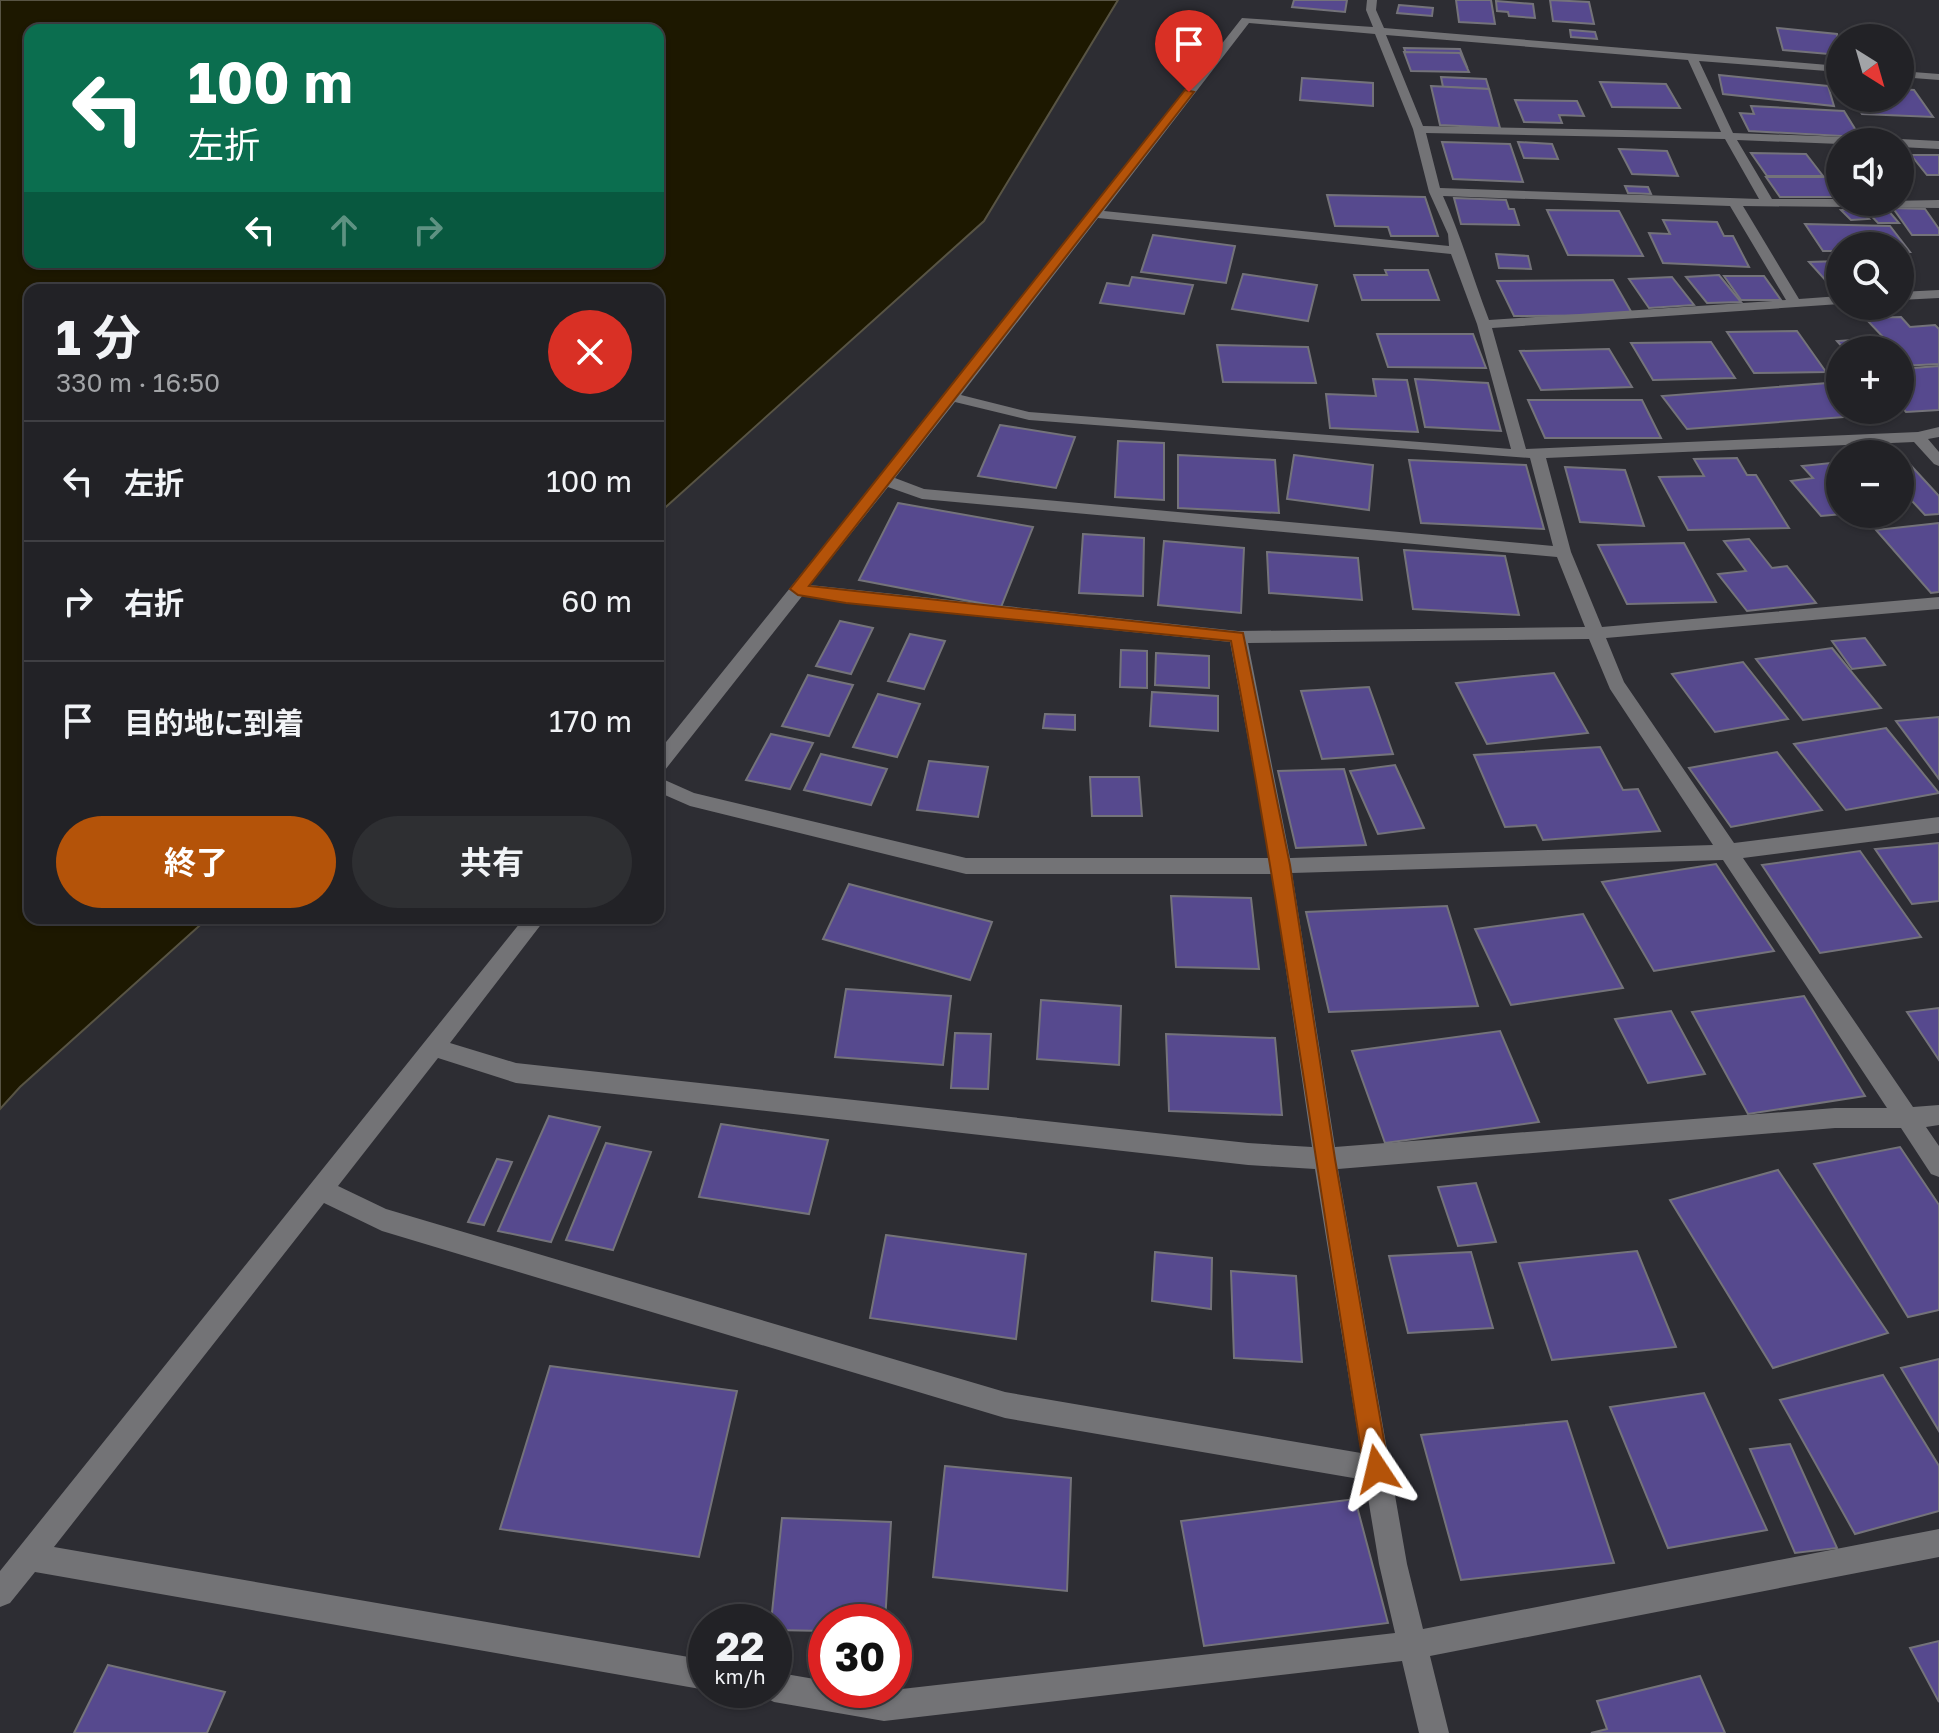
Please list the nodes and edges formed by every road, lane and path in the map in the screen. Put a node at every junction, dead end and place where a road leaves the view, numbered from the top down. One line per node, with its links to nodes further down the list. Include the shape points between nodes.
1 (1372, 0): 2 (street)
2 (1380, 30): 3 (street); 7 (street); 16 (street, via 1246,20)
3 (1692, 57): 4 (street); 8 (street)
4 (1826, 68)
5 (1914, 75): 6 (street)
6 (1939, 77)
7 (1419, 129): 8 (street); 12 (street)
8 (1729, 136): 9 (street); 13 (street)
9 (1826, 140)
10 (1914, 144): 11 (street)
11 (1939, 145)
12 (1435, 192): 14 (street); 17 (street)
13 (1767, 201): 14 (street); 15 (street)
14 (1734, 202): 21 (street)
15 (1939, 204)
16 (1094, 214): 17 (street); 23 (street)
17 (1456, 251): 22 (street)
18 (1939, 294): 19 (street)
19 (1914, 295)
20 (1826, 301): 21 (street)
21 (1794, 302): 22 (street)
22 (1484, 324): 26 (street)
23 (951, 397): 26 (street, via 1029,416); 28 (street)
24 (1939, 432): 25 (street)
25 (1918, 437): 26 (street); 27 (street)
26 (1529, 454): 29 (street)
27 (1939, 461)
28 (885, 480): 29 (street, via 922,494); 30 (street)
29 (1563, 552): 32 (street)
30 (798, 589): 33 (street); 34 (street)
31 (1939, 603): 32 (street)
32 (1596, 633): 33 (street); 37 (street, via 1616,684)
33 (1238, 637): 38 (street)
34 (664, 757)
35 (664, 787): 38 (street, via 690,799 966,866)
36 (1939, 825): 37 (street)
37 (1728, 852): 38 (street); 42 (street)
38 (1281, 865): 43 (street)
39 (531, 924): 40 (street)
40 (432, 1047): 43 (street, via 516,1073); 45 (street)
41 (1939, 1115): 42 (street)
42 (1907, 1118): 43 (street, via 1835,1118); 44 (street)
43 (1325, 1159): 46 (street)
44 (1939, 1166)
45 (319, 1189): 46 (street, via 382,1219 1005,1405); 48 (street)
46 (1377, 1469): 50 (street)
47 (1939, 1543): 50 (street)
48 (30, 1557): 49 (street); 51 (street)
49 (0, 1593)
50 (1413, 1645): 52 (street, via 884,1706); 53 (street)
51 (688, 1672)
52 (792, 1690)
53 (1434, 1733)

